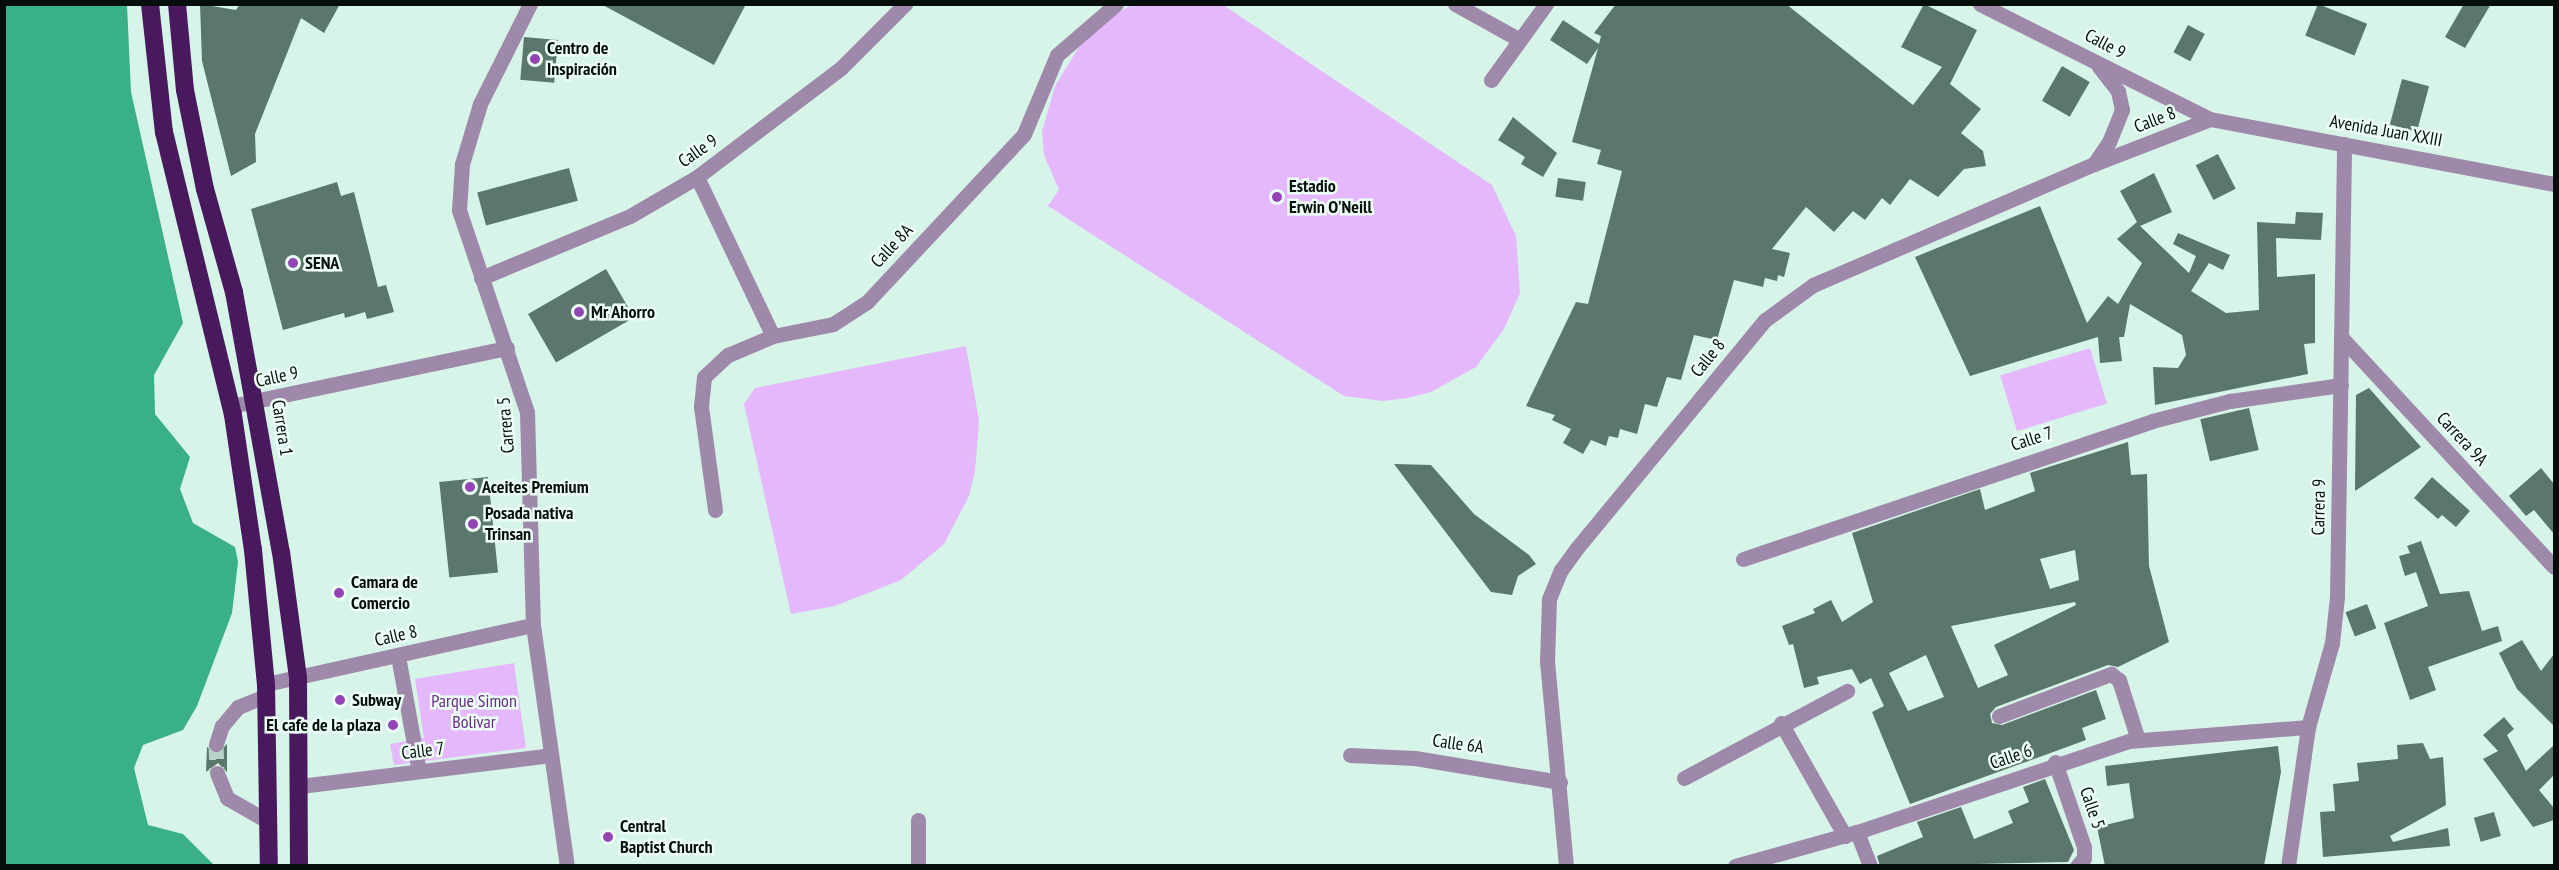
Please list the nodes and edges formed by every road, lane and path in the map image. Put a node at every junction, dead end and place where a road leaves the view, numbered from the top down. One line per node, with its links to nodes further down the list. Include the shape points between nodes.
1 (150, 4): 23 (highway, via 164,132)
2 (177, 4): 22 (highway, Carrera 1, via 185,90 204,189 234,292)
3 (530, 4): 17 (street, Carrera 5, via 480,104 462,164 460,220)
4 (905, 4): 15 (street, Calle 9, via 841,68)
5 (1116, 4): 18 (street, Calle 8A, via 1057,55 1024,134 867,302 833,324)
6 (1455, 4): 9 (street)
7 (1546, 4): 9 (street)
8 (1980, 4): 10 (street, Calle 9)
9 (1520, 40): 11 (street)
10 (2091, 58): 12 (street, Calle 9); 14 (street, via 2118,91 2122,110 2109,142)
11 (1491, 81)
12 (2210, 119): 13 (street, Avenida Juan XXIII); 14 (street, Calle 8)
13 (2344, 144): 16 (street, Avenida Juan XXIII); 19 (street, Carrera 9)
14 (2094, 164): 43 (street, Calle 8, via 1813,285 1766,320 1561,570 1549,599 1546,624)
15 (697, 177): 17 (street, Calle 9, via 630,216); 18 (street)
16 (2552, 181)
17 (481, 278): 20 (street, Carrera 5)
18 (773, 336): 24 (street, Calle 8A, via 728,355 704,377 700,406)
19 (2342, 337): 21 (street, Carrera 9); 26 (street, Carrera 9A)
20 (507, 348): 22 (street, Calle 9); 27 (street, Carrera 5, via 527,412)
21 (2341, 385): 25 (street, Calle 7, via 2230,402 2152,421); 34 (street, Carrera 9, via 2337,597 2332,643)
22 (256, 401): 23 (street, Calle 9); 29 (highway, Carrera 1)
23 (231, 406): 30 (highway, via 253,550)
24 (715, 510)
25 (1743, 559)
26 (2554, 567)
27 (533, 626): 28 (street, Calle 8); 37 (street, Carrera 5)
28 (398, 656): 29 (street, Calle 8); 40 (street)
29 (298, 678): 30 (street, Calle 8); 44 (highway, Carrera 1)
30 (267, 690): 36 (street, Calle 8, via 238,707 222,726); 46 (highway)
31 (1847, 691): 33 (street)
32 (1999, 716): 35 (street, via 2111,674 2119,680)
33 (1781, 723): 42 (street); 47 (street)
34 (2308, 728): 35 (street, Calle 6); 57 (street, Carrera 9)
35 (2138, 740): 39 (street, Calle 6)
36 (216, 744)
37 (551, 755): 40 (street, Calle 7); 51 (street, Carrera 5)
38 (1350, 755): 43 (street, Calle 6A, via 1427,759)
39 (2055, 762): 47 (street, Calle 6); 56 (street, Calle 5, via 2084,847 2084,858)
40 (419, 771): 44 (street, Calle 7)
41 (217, 773): 46 (street, via 227,798)
42 (1684, 778)
43 (1560, 782): 53 (street, Calle 8)
44 (300, 786): 50 (highway, Carrera 1)
45 (918, 820): 52 (street)
46 (268, 822): 49 (highway)
47 (1851, 834): 48 (street, Calle 6); 55 (street)
48 (1752, 864): 54 (street, Calle 6)
49 (269, 866)
50 (299, 866)
51 (567, 866)
52 (918, 866)
53 (1566, 866)
54 (1735, 866)
55 (1870, 866)
56 (2077, 866)
57 (2288, 866)

